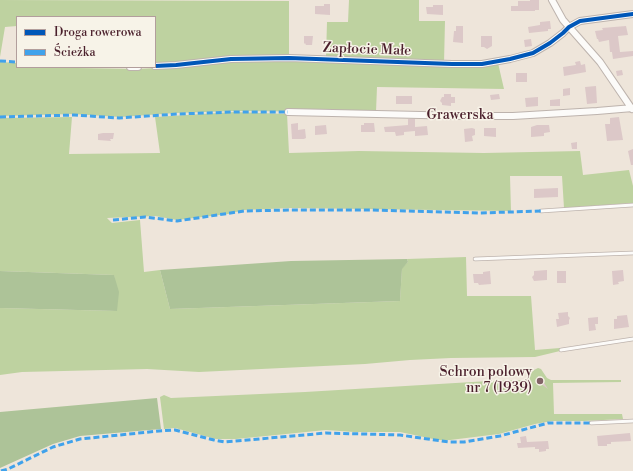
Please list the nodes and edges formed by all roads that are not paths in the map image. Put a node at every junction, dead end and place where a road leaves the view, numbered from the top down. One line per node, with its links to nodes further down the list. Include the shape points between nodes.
1 (552, 0): 3 (street)
2 (633, 14): 3 (street, via 587,19)
3 (569, 26): 4 (street, Zapłocie Małe, via 550,43 533,53 482,64 289,58 231,59); 5 (street, via 610,75)
4 (156, 66)
5 (632, 109): 6 (street, Grawerska, via 513,116)
6 (288, 112)
7 (633, 205): 8 (lane)
8 (541, 211)
9 (633, 252): 10 (lane)
10 (475, 259)
11 (633, 339): 12 (lane)
12 (561, 350)
13 (633, 421): 14 (lane)
14 (591, 423)

